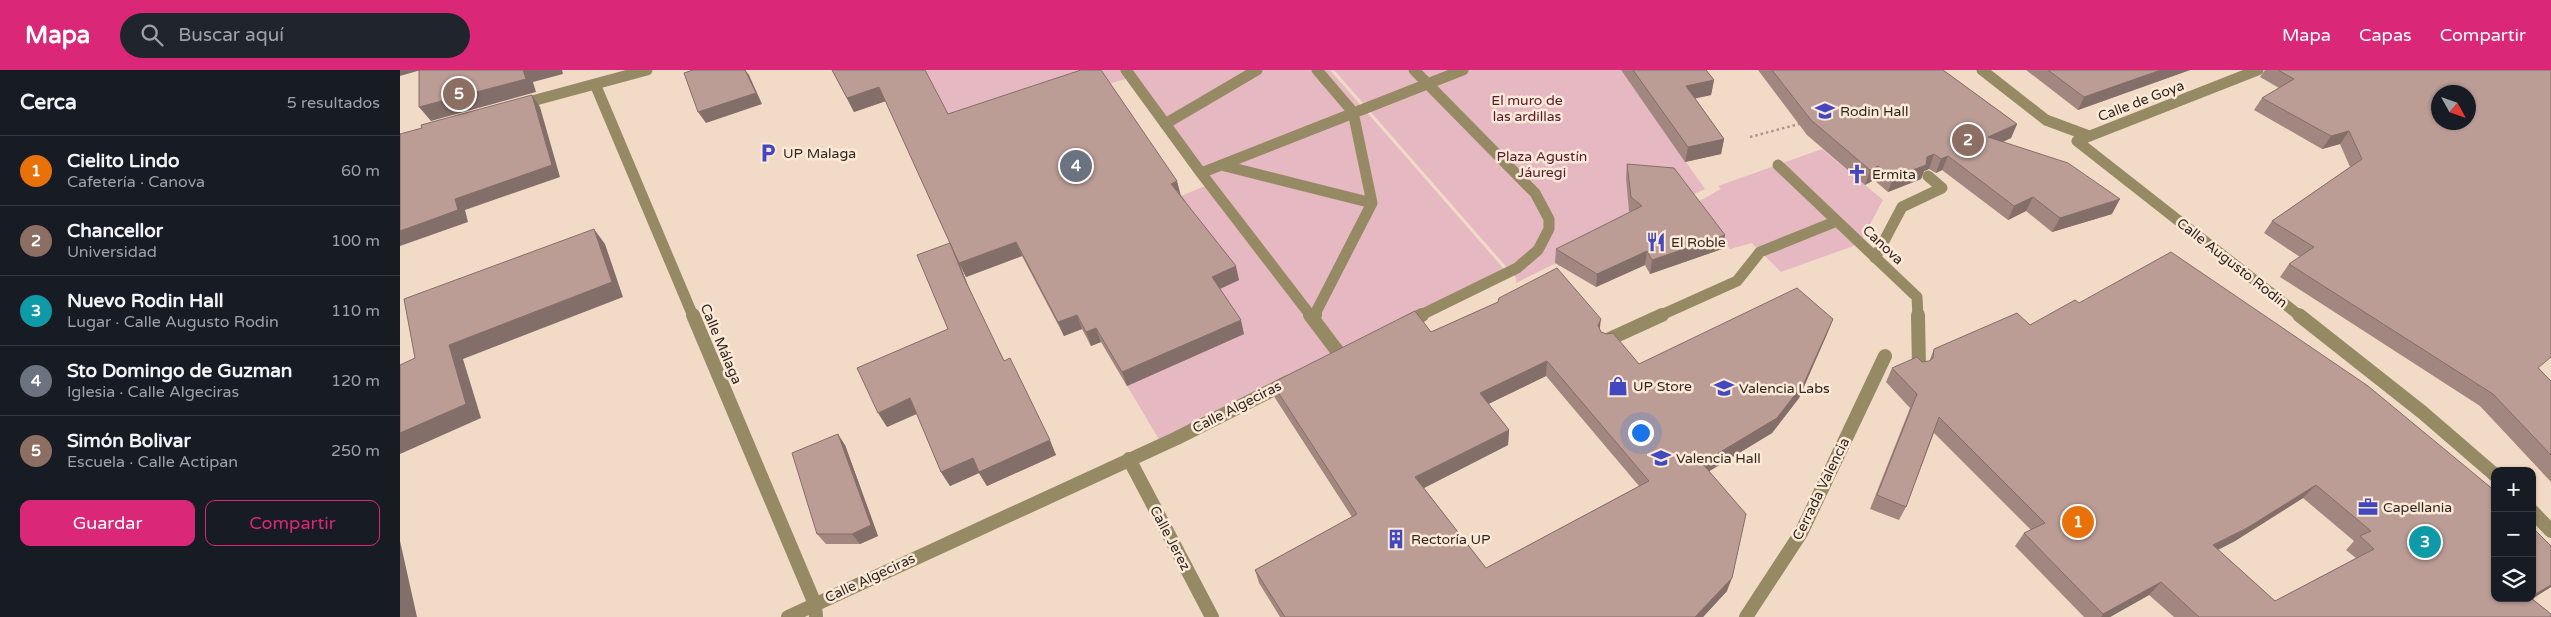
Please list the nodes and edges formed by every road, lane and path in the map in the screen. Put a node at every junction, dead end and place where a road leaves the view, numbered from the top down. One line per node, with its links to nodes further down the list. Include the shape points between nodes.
1 (647, 70): 9 (street)
2 (1126, 70): 13 (street)
3 (1257, 70): 13 (street)
4 (1317, 70): 12 (street)
5 (1414, 70): 10 (street)
6 (1463, 70): 10 (street)
7 (1982, 70): 15 (street, via 2046,120)
8 (2258, 70): 15 (street, Calle de Goya)
9 (595, 84): 11 (street); 37 (street, Calle Málaga)
10 (1428, 84): 12 (street); 25 (street, via 1534,193 1549,219 1549,229 1538,250 1517,268)
11 (511, 107)
12 (1353, 112): 17 (street); 21 (street)
13 (1165, 124): 19 (street)
14 (1799, 124): 16 (path)
15 (2089, 136): 34 (street, Calle Augusto Rodin, via 2077,141 2422,412)
16 (1750, 137)
17 (1221, 165): 19 (street); 21 (street)
18 (1778, 165): 22 (street, Canova)
19 (1201, 173): 24 (street)
20 (1928, 176): 23 (street, via 1942,188 1902,208)
21 (1372, 203): 24 (street)
22 (1837, 221): 23 (street, Canova); 26 (street, via 1760,252 1737,280)
23 (1875, 258): 31 (street, Canova, via 1917,297)
24 (1313, 320): 28 (street)
25 (1389, 331)
26 (1605, 341)
27 (1354, 349): 30 (street)
28 (1338, 352)
29 (1885, 356): 40 (street, Cerrada Valencia, via 1801,533)
30 (1327, 362)
31 (1919, 368)
32 (1301, 376): 33 (street, Calle Algeciras)
33 (1129, 460): 37 (street, Calle Algeciras); 39 (street, Calle Jerez)
34 (2491, 472)
35 (2533, 512): 36 (street)
36 (2551, 531)
37 (816, 610): 38 (street, Calle Algeciras)
38 (788, 617)
39 (1212, 617)
40 (1746, 617)

